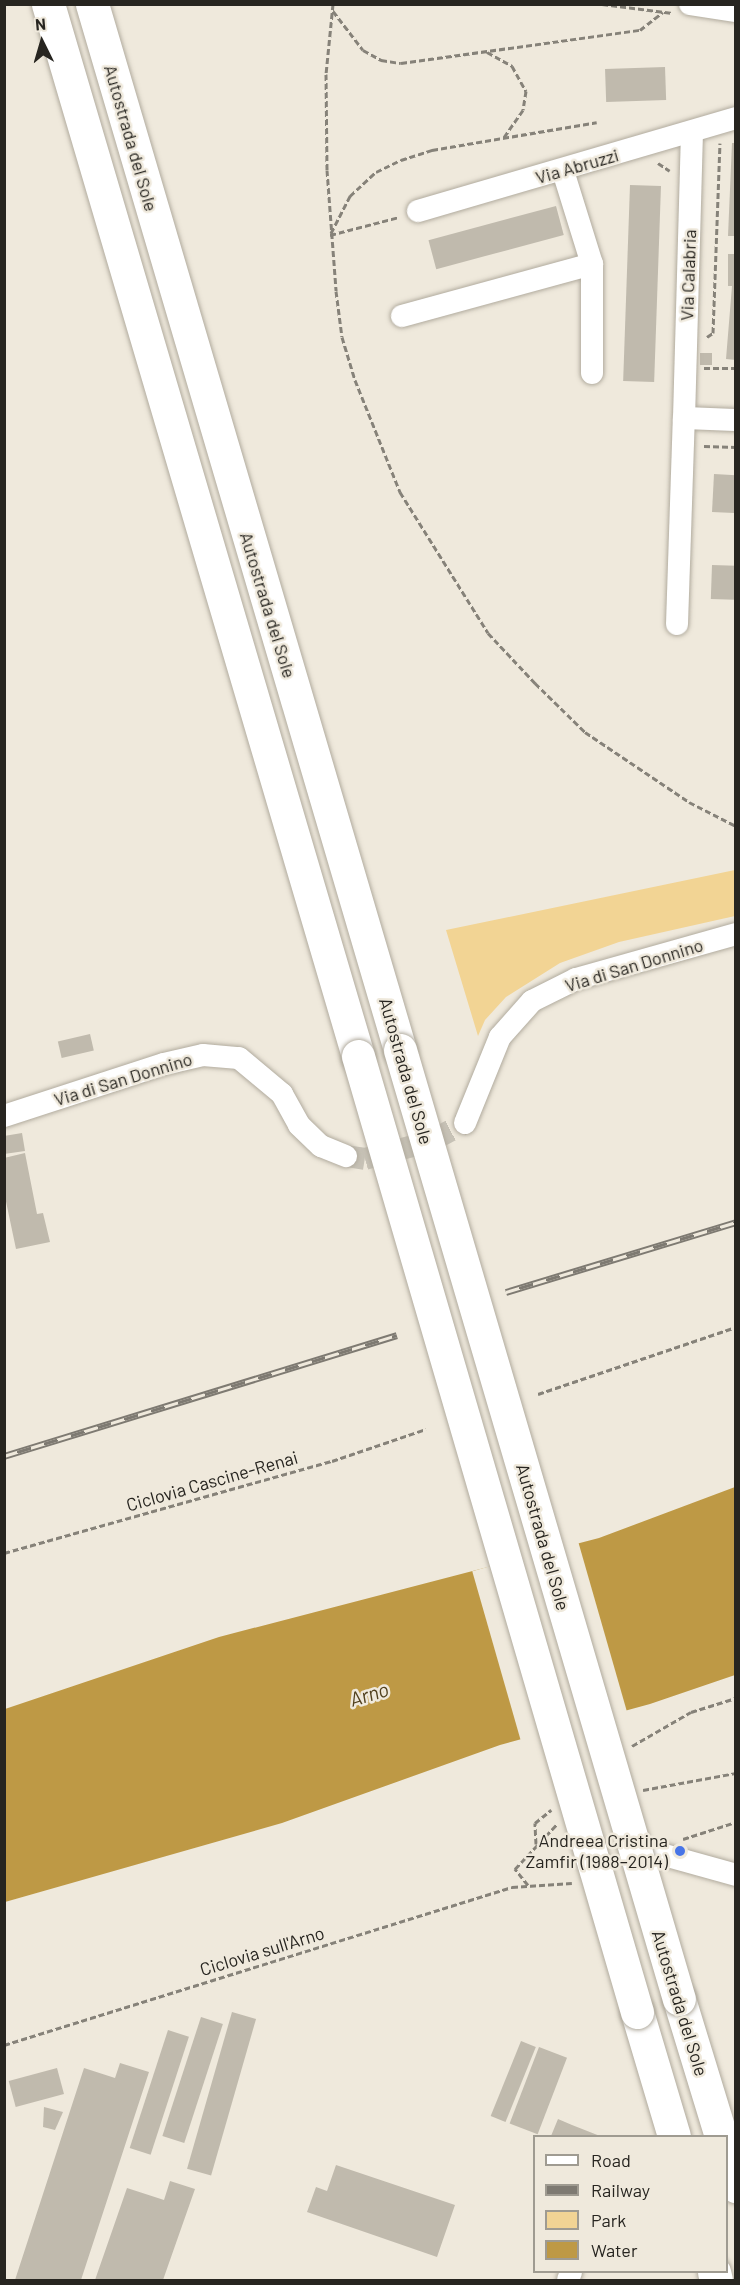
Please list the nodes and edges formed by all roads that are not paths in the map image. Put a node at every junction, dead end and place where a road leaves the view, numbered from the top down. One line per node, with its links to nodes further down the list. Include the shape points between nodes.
1 (48, 4): 21 (highway, bridge)
2 (92, 4): 22 (highway, Autostrada del Sole, bridge)
3 (687, 9): 4 (street)
4 (735, 11)
5 (735, 118): 6 (street, Via Abruzzi)
6 (692, 132): 7 (street, Via Abruzzi); 12 (street, Via Calabria)
7 (563, 171): 8 (street, Via Abruzzi); 9 (street)
8 (418, 212)
9 (592, 264): 10 (street); 11 (street)
10 (402, 316)
11 (592, 373)
12 (684, 418): 13 (street); 14 (street, Via Calabria)
13 (735, 420)
14 (677, 624)
15 (735, 934): 17 (street, Via di San Donnino, via 576,979 532,1001 500,1037)
16 (4, 1116): 18 (street, Via di San Donnino, via 174,1062 203,1055 239,1059 282,1094 299,1125 321,1146)
17 (465, 1123)
18 (346, 1156)
19 (661, 1854): 20 (street)
20 (735, 1875)
21 (674, 2135)
22 (721, 2135)
23 (728, 2162): 24 (highway)
24 (735, 2186)

